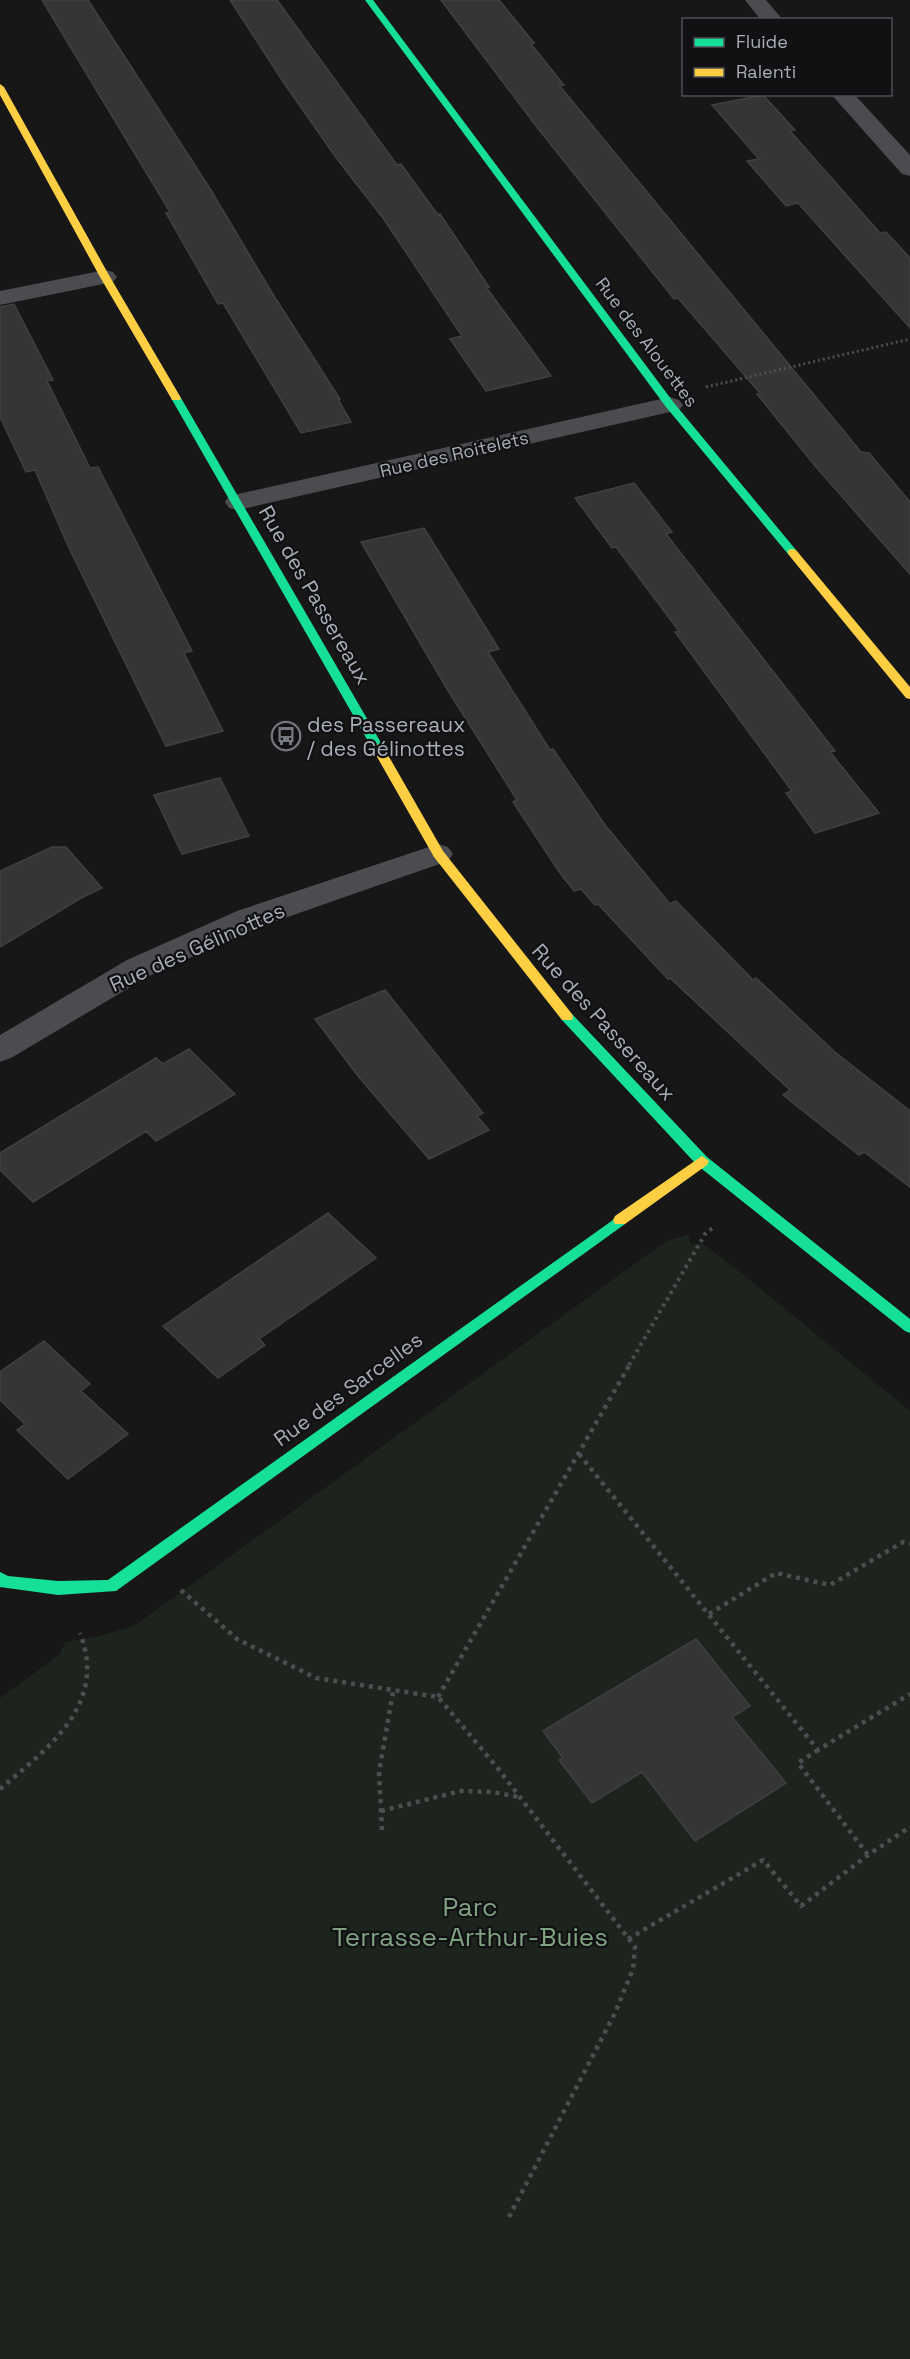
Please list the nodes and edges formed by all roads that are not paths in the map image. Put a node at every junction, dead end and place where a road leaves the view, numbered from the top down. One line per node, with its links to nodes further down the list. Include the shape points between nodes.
1 (369, 0): 9 (street, Rue des Alouettes)
2 (755, 0): 3 (street)
3 (771, 18)
4 (0, 87): 7 (street, Rue des Passereaux)
5 (844, 96): 6 (street)
6 (910, 169)
7 (105, 277): 8 (street); 10 (street, Rue des Passereaux)
8 (0, 298)
9 (668, 401): 10 (street, Rue des Roitelets); 11 (street, Rue des Alouettes)
10 (238, 502): 12 (street, Rue des Passereaux)
11 (910, 695)
12 (438, 854): 13 (street, Rue des Gélinottes, via 248,919 138,969); 14 (street, Rue des Passereaux, via 556,1006)
13 (0, 1050)
14 (702, 1161): 15 (street, Rue des Passereaux); 16 (street, Rue des Sarcelles, via 111,1586 58,1588)
15 (910, 1327)
16 (0, 1579)

